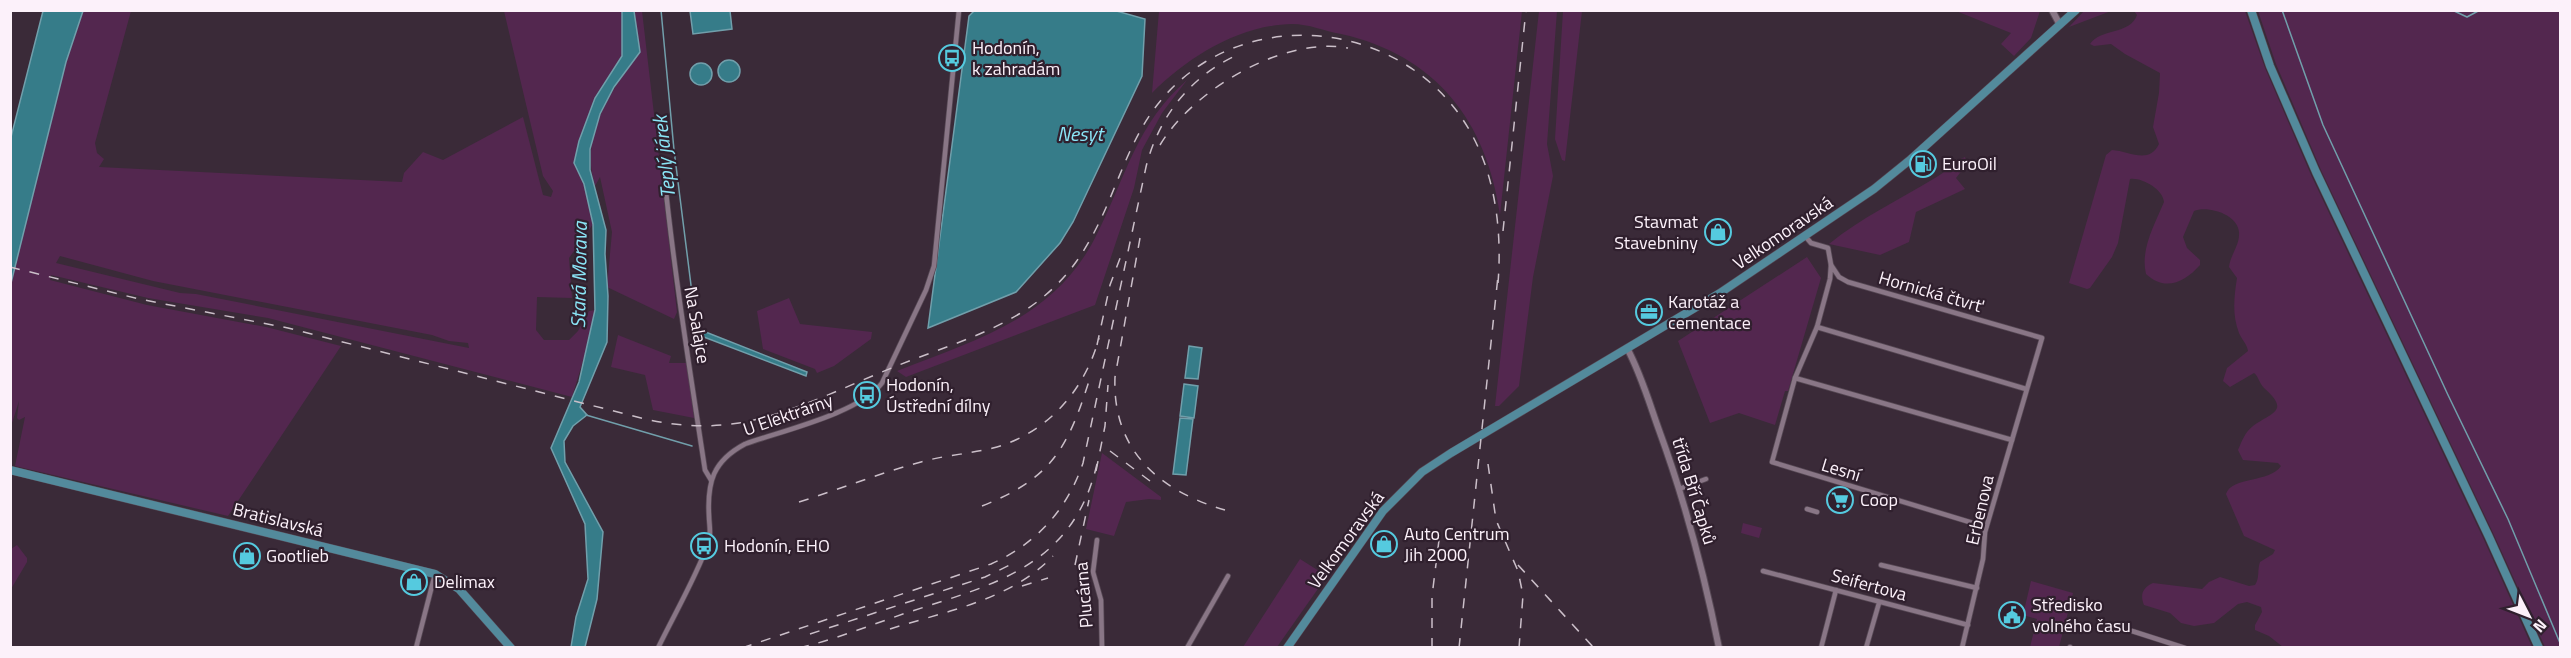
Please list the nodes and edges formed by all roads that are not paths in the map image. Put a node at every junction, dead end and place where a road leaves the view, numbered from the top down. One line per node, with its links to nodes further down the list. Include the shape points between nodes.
1 (959, 10): 18 (street, U Elektrárny, via 934,266 882,383 853,407 732,450)
2 (2052, 10): 5 (street)
3 (2076, 10): 5 (main road, Velkomoravská)
4 (2252, 10): 44 (main road, via 2270,66 2316,172)
5 (2060, 25): 7 (main road, Velkomoravská, via 1896,172)
6 (664, 173): 18 (street, Na Salajce, via 676,282 705,470)
7 (1805, 236): 8 (street, via 1811,243 1828,248); 12 (main road, Velkomoravská)
8 (1831, 265): 9 (street); 10 (street)
9 (1839, 276): 10 (street); 14 (street, Hornická čtvrť, via 1848,282 2042,338)
10 (1830, 279): 11 (street)
11 (1817, 327): 13 (street); 14 (street)
12 (1627, 348): 19 (street, třída Bří Čapků); 39 (main road, Velkomoravská, via 1422,472 1389,504)
13 (1796, 378): 15 (street); 22 (street, Lesní, via 1772,462)
14 (2026, 388): 15 (street, Hornická čtvrť)
15 (2012, 440): 22 (street, Erbenova)
16 (10, 470): 26 (main road, Bratislavská)
17 (1706, 479): 19 (street, třída Bří Čapků)
18 (711, 480): 37 (street, U Elektrárny, via 710,541)
19 (1679, 489): 40 (street, třída Bří Čapků, via 1701,564)
20 (1807, 509): 21 (street)
21 (1817, 512)
22 (1986, 528): 28 (street, Erbenova)
23 (1097, 540): 38 (street, Plucárna, via 1093,572 1101,600)
24 (1881, 565): 28 (street)
25 (1763, 571): 29 (street, Seifertova)
26 (435, 574): 35 (street); 36 (main road, Bratislavská, via 459,589)
27 (1228, 576): 33 (street)
28 (1977, 588): 31 (street, Erbenova)
29 (1836, 590): 30 (street, Seifertova); 41 (street)
30 (1879, 603): 31 (street, Seifertova); 34 (street)
31 (1968, 625): 42 (street, Erbenova)
32 (2132, 631): 43 (street)
33 (1187, 647)
34 (1866, 647)
35 (416, 648)
36 (511, 648)
37 (658, 648)
38 (1102, 648)
39 (1287, 648)
40 (1719, 648)
41 (1821, 648)
42 (1962, 648)
43 (2185, 648)
44 (2539, 648)

